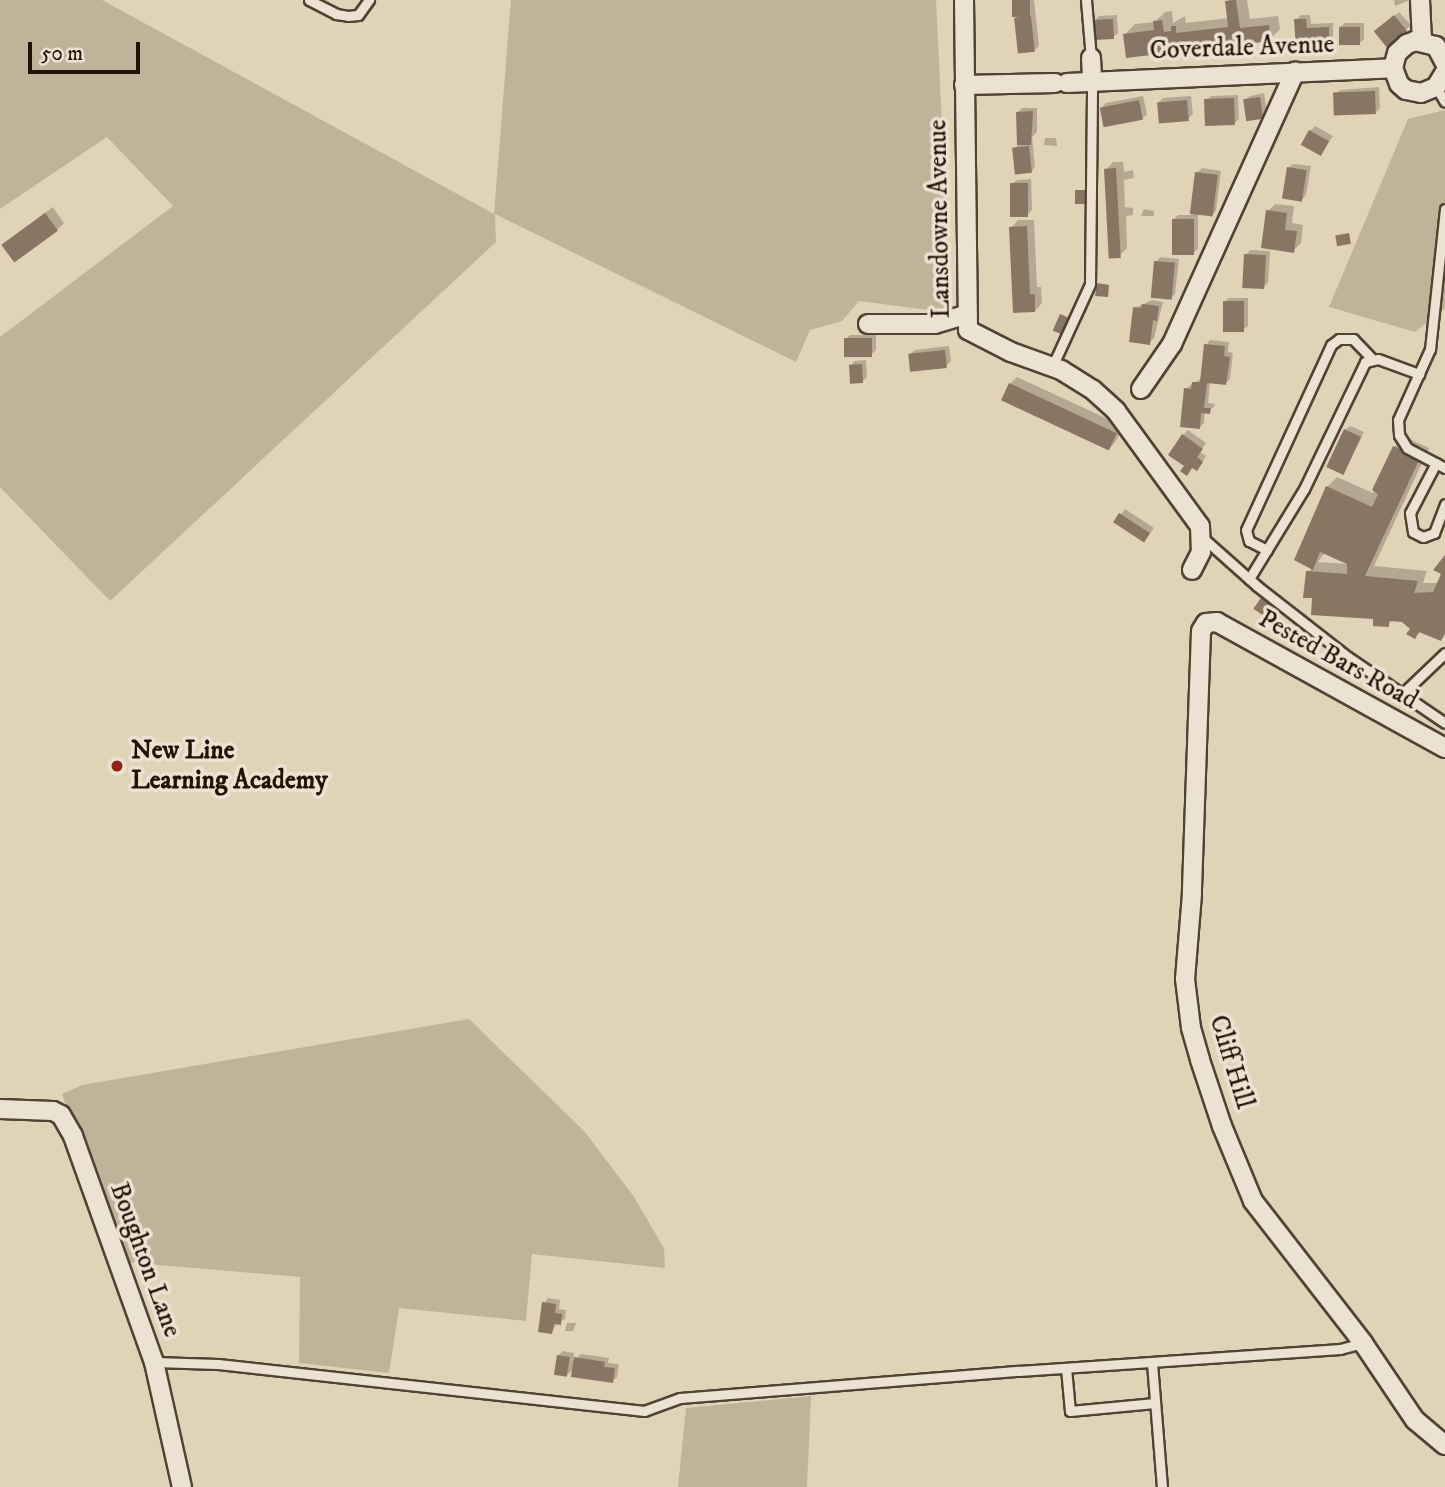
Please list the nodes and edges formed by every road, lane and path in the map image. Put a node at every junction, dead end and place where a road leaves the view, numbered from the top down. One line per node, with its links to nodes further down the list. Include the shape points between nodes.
1 (309, 0): 2 (lane, via 348,16 358,15)
2 (369, 0)
3 (964, 0): 12 (street, Lansdowne Avenue)
4 (1086, 0): 7 (lane)
5 (1420, 0): 6 (street)
6 (1422, 41): 8 (street, via 1406,44); 10 (street, via 1436,46)
7 (1091, 58): 11 (street)
8 (1393, 68): 9 (street, Coverdale Avenue); 10 (street, via 1396,80 1406,90 1421,93)
9 (1295, 71): 11 (street, Coverdale Avenue); 19 (street, via 1172,344)
10 (1443, 73)
11 (1092, 80): 12 (street, Coverdale Avenue); 17 (lane, via 1090,284)
12 (964, 85): 14 (street, Lansdowne Avenue)
13 (1445, 209): 18 (lane, via 1430,349)
14 (967, 314): 15 (street, via 935,324); 17 (street, Lansdowne Avenue, via 968,330)
15 (868, 324)
16 (1372, 359): 18 (lane); 23 (lane, via 1365,362 1304,489); 23 (lane, via 1353,340 1339,338 1331,345 1246,530 1249,541)
17 (1052, 367): 22 (street, Lansdowne Avenue, via 1093,390 1116,411 1200,526)
18 (1419, 374): 20 (lane, via 1398,420 1399,435 1408,448)
19 (1141, 389)
20 (1441, 465): 21 (lane, via 1410,513 1413,532 1423,537 1434,533)
21 (1445, 504)
22 (1201, 536): 24 (street, via 1201,552); 25 (lane)
23 (1267, 550): 25 (lane)
24 (1192, 570)
25 (1249, 579): 28 (lane)
26 (1206, 623): 30 (street, Pested Bars Road, via 1217,622); 32 (street, Cliff Hill, via 1199,639 1185,979 1191,1028 1222,1126 1253,1201)
27 (1445, 653): 28 (lane)
28 (1402, 694): 29 (lane)
29 (1445, 723)
30 (1445, 748)
31 (0, 1109): 33 (street, Boughton Lane, via 42,1109 61,1115 73,1136)
32 (1363, 1343): 34 (lane, via 1340,1349); 37 (street, Cliff Hill, via 1415,1420)
33 (153, 1362): 35 (lane, via 218,1364 644,1410 680,1398); 38 (street, Boughton Lane)
34 (1152, 1363): 35 (lane); 36 (lane)
35 (1066, 1368): 36 (lane, via 1070,1411)
36 (1155, 1403): 39 (lane)
37 (1445, 1445)
38 (182, 1487)
39 (1162, 1487)

